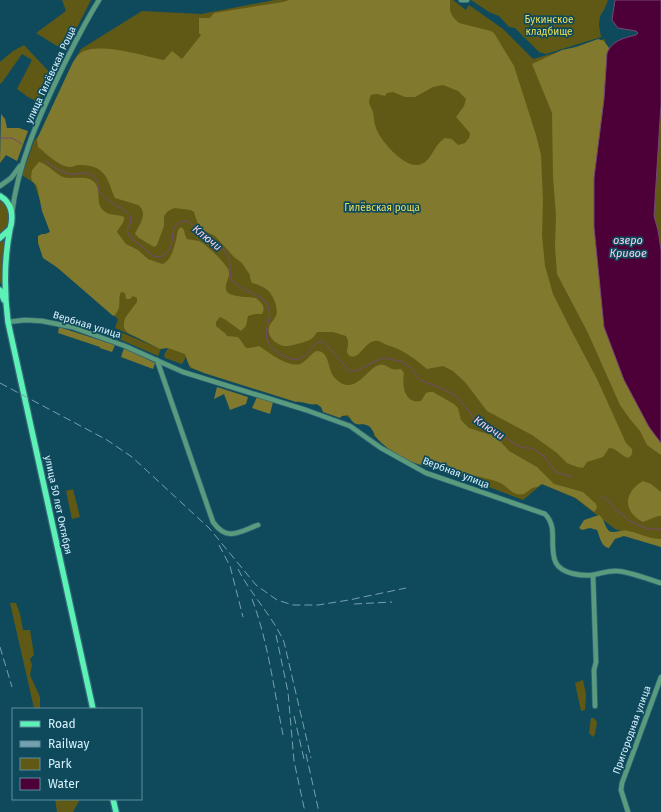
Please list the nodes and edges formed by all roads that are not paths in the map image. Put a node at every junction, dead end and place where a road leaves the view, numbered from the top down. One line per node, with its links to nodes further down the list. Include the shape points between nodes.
1 (99, 0): 4 (street, улица Гилёвская Роща, via 42,112)
2 (461, 0): 3 (street)
3 (467, 0)
4 (24, 160): 5 (street, via 14,175); 7 (street)
5 (0, 186)
6 (0, 196): 7 (main road, via 8,202)
7 (12, 213): 8 (main road)
8 (10, 229): 9 (main road); 11 (main road, via 4,274)
9 (0, 238)
10 (0, 290): 11 (main road)
11 (6, 304): 12 (main road, улица 50 лет Октября)
12 (8, 322): 13 (street, Вербная улица, via 25,320 64,325 118,343); 19 (main road, улица 50 лет Октября)
13 (157, 360): 14 (street, via 213,522 218,529 227,534); 15 (street, Вербная улица, via 183,372 350,426 381,448 426,473 544,514 552,524 554,558 560,569 581,575)
14 (258, 525)
15 (593, 575): 16 (street, via 618,571); 18 (street)
16 (661, 583)
17 (661, 677): 22 (street, Пригородная улица, via 622,783 621,790)
18 (595, 706)
19 (94, 708)
20 (113, 800): 21 (main road)
21 (116, 812)
22 (628, 812)

